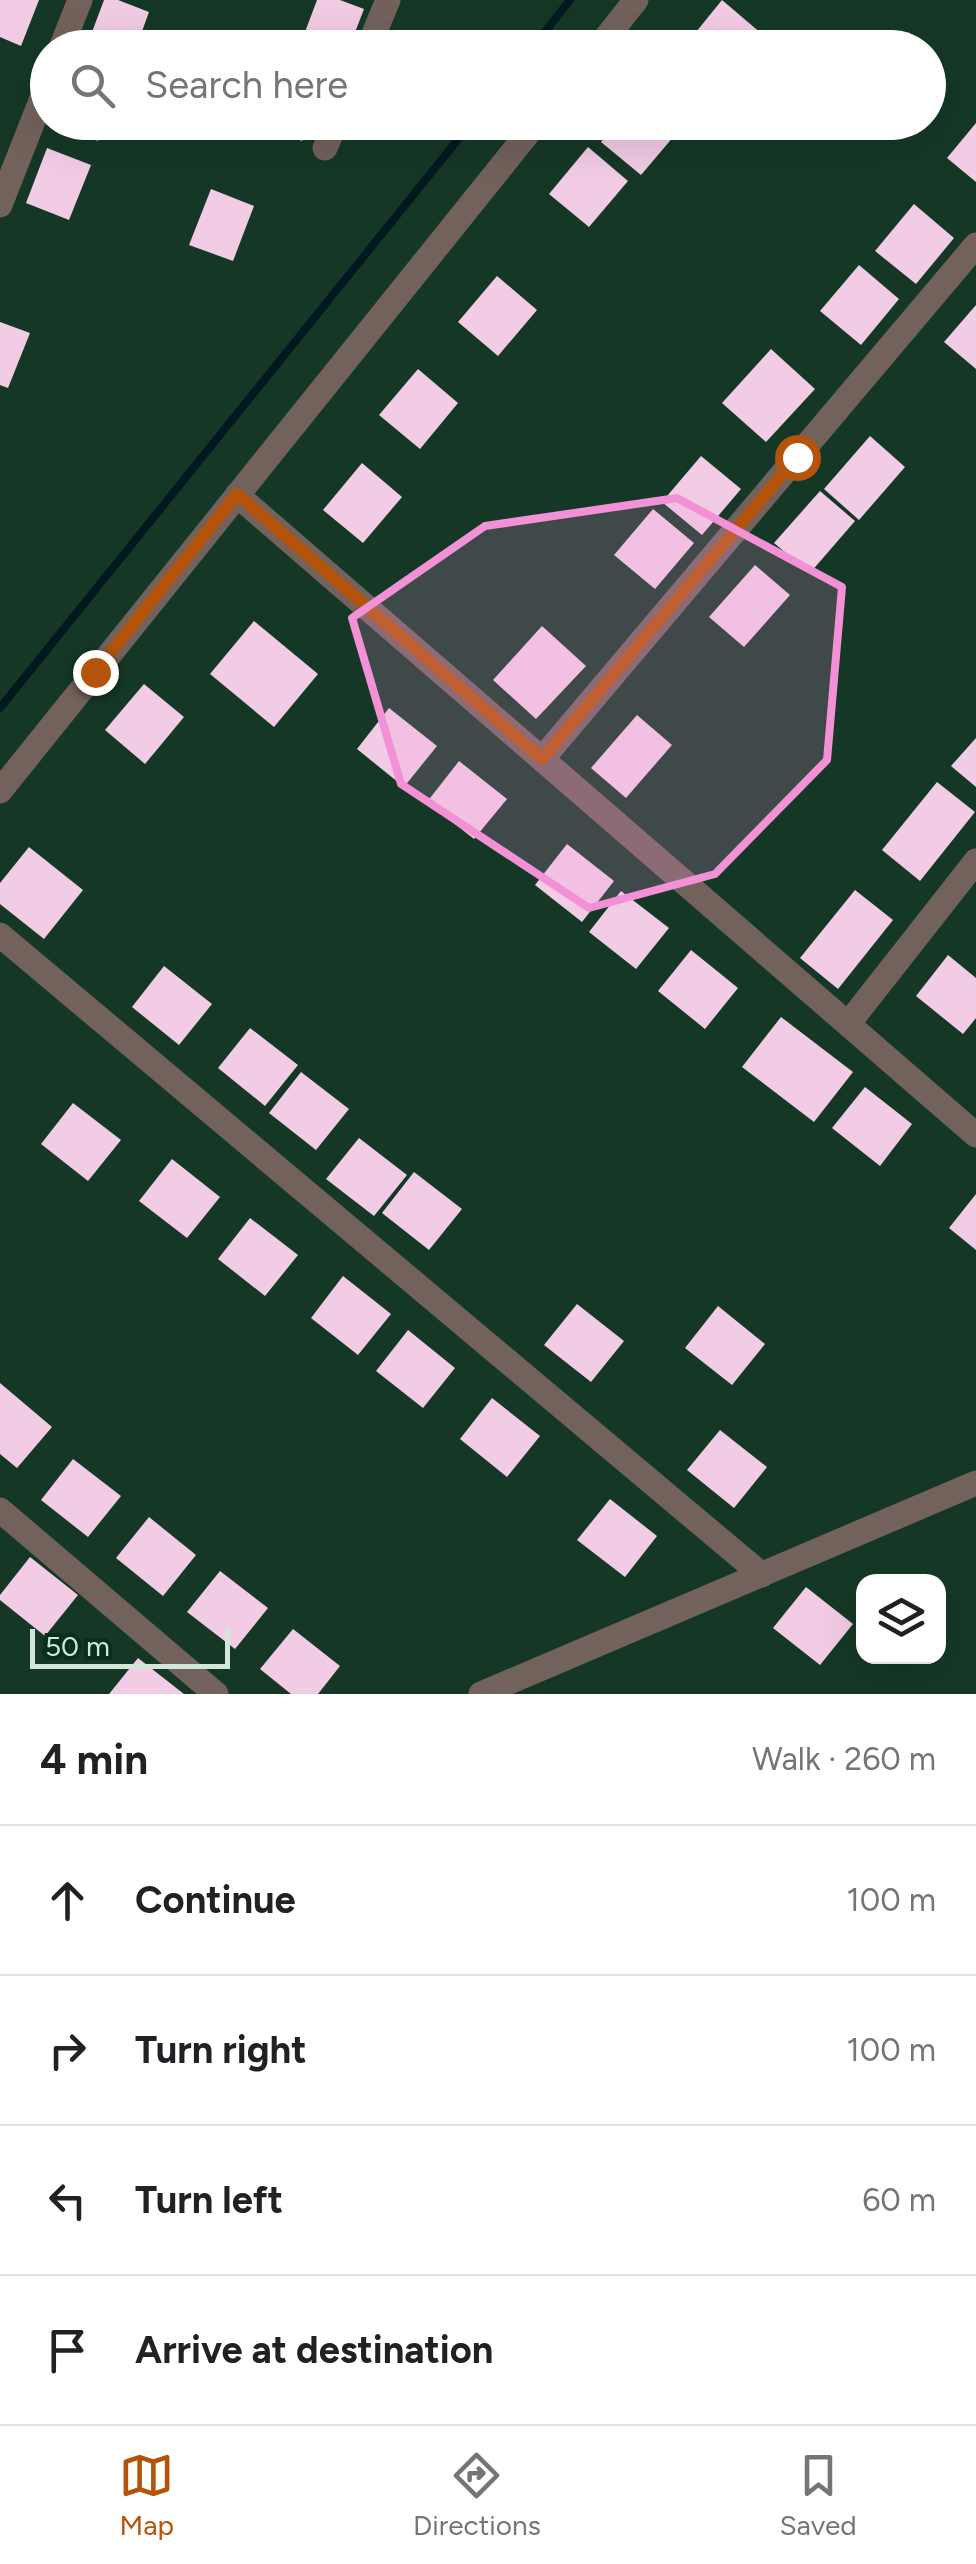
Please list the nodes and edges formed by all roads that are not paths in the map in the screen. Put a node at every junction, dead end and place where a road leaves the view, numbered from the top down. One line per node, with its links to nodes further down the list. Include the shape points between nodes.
1 (80, 0): 4 (street)
2 (388, 0): 5 (street)
3 (636, 0): 6 (street)
4 (68, 30)
5 (376, 30)
6 (612, 30)
7 (30, 129): 11 (street)
8 (329, 140): 10 (street)
9 (522, 140): 13 (street)
10 (326, 148)
11 (0, 205)
12 (976, 245): 14 (street)
13 (237, 494): 14 (street); 15 (street)
14 (542, 759): 18 (street)
15 (0, 791)
16 (976, 861): 18 (street)
17 (0, 936): 22 (street)
18 (848, 1024): 19 (street)
19 (976, 1135)
20 (976, 1484): 22 (street)
21 (0, 1510): 23 (street)
22 (762, 1574): 24 (street)
23 (216, 1694)
24 (481, 1694)

